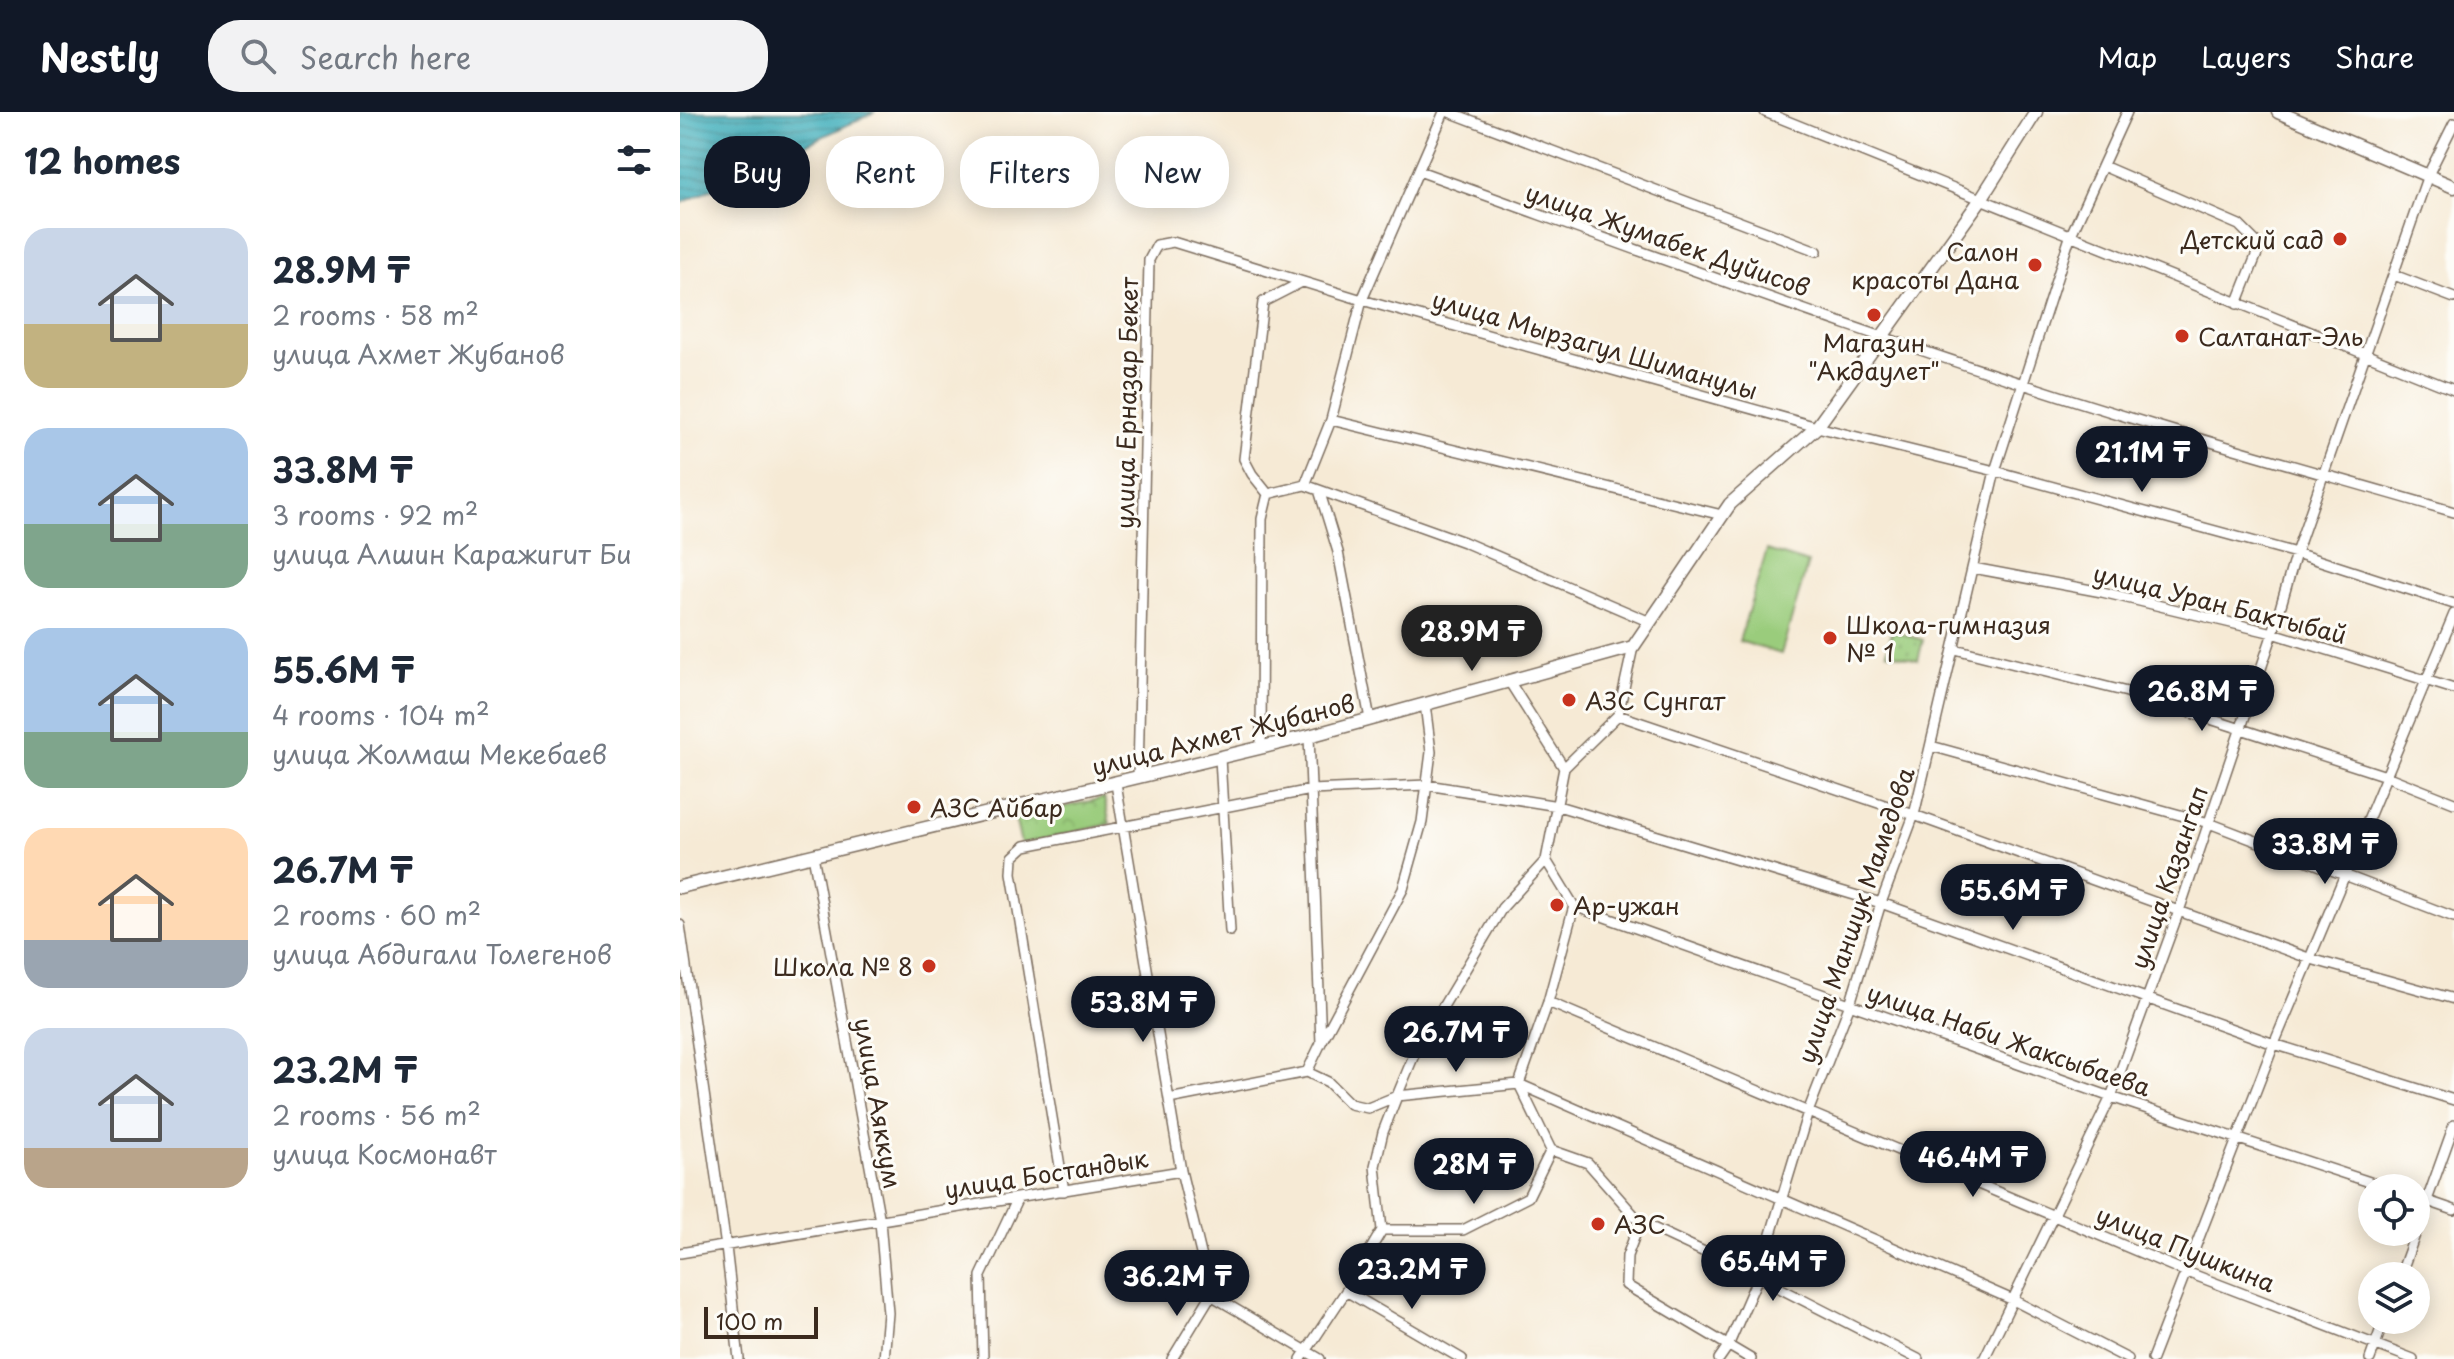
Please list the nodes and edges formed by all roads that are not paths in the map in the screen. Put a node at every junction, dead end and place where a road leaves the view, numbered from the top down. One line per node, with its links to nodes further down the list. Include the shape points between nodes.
1 (1446, 112): 10 (street); 15 (street)
2 (1765, 112): 7 (street)
3 (1797, 112): 7 (street)
4 (2036, 112): 13 (main road)
5 (2127, 112): 9 (street, улица Маншук Мамедова)
6 (2278, 112): 11 (main road)
7 (1792, 123): 13 (street)
8 (2454, 123): 11 (street, улица Казангап)
9 (2103, 166): 14 (street, улица Маншук Мамедова); 20 (street, via 2239,225 2255,241 2258,251)
10 (1419, 171): 19 (street); 21 (street, улица Жумабек Дуйисов)
11 (2428, 175): 12 (main road); 16 (street, улица Казангап)
12 (2454, 187)
13 (1981, 199): 14 (street); 21 (main road)
14 (2070, 237): 20 (street); 23 (street, улица Маншук Мамедова)
15 (1817, 251)
16 (2394, 275): 18 (street); 22 (street, улица Казангап)
17 (1302, 282): 19 (street, улица Ерназар Бекет); 31 (street, via 1263,302 1244,459); 55 (street, улица Ерназар Бекет, via 1173,242 1157,245 1149,260)
18 (2454, 298)
19 (1362, 300): 25 (street); 26 (street, улица Мырзагул Шиманулы)
20 (2237, 304): 22 (street)
21 (1884, 335): 23 (street, улица Жумабек Дуйисов); 26 (main road)
22 (2367, 356): 24 (street); 28 (street, улица Казангап)
23 (2023, 383): 27 (street, улица Маншук Мамедова); 28 (street, улица Жумабек Дуйисов)
24 (2454, 390)
25 (1331, 420): 29 (street); 33 (street)
26 (1817, 427): 27 (street, улица Мырзагул Шиманулы); 33 (main road)
27 (1995, 471): 34 (street, улица Мырзагул Шиманулы); 35 (street, улица Маншук Мамедова)
28 (2325, 474): 32 (street, улица Жумабек Дуйисов); 34 (street, улица Казангап)
29 (1305, 485): 30 (street); 31 (street)
30 (1319, 490): 38 (street, via 1464,542); 47 (street, via 1338,552)
31 (1268, 494): 51 (street, via 1262,519)
32 (2454, 512)
33 (1722, 515): 38 (main road)
34 (2296, 553): 36 (street, улица Мырзагул Шиманулы); 39 (street, улица Казангап)
35 (1973, 568): 39 (street, улица Уран Бактыбай); 41 (street, улица Маншук Мамедова)
36 (2454, 604)
37 (2454, 614): 42 (street)
38 (1650, 622): 40 (main road)
39 (2273, 633): 42 (street, улица Уран Бактыбай); 48 (street, улица Казангап)
40 (1633, 647): 43 (main road, улица Ахмет Жубанов); 46 (street)
41 (1955, 649): 48 (street, via 2127,692); 50 (street, улица Маншук Мамедова)
42 (2425, 680): 44 (street, улица Уран Бактыбай); 54 (street)
43 (1509, 681): 45 (main road, улица Ахмет Жубанов); 53 (street)
44 (2454, 689)
45 (1425, 704): 47 (main road, улица Ахмет Жубанов); 57 (street, via 1431,752)
46 (1618, 715): 53 (street); 62 (street)
47 (1370, 719): 49 (main road, улица Ахмет Жубанов)
48 (2241, 728): 54 (street); 63 (street, улица Казангап)
49 (1309, 736): 51 (main road, улица Ахмет Жубанов); 58 (street)
50 (1931, 746): 62 (street, улица Маншук Мамедова); 63 (street)
51 (1261, 748): 52 (main road, улица Ахмет Жубанов)
52 (1220, 758): 55 (main road, улица Ахмет Жубанов); 61 (street)
53 (1564, 768): 60 (street)
54 (2386, 776): 59 (street); 67 (street)
55 (1138, 778): 56 (main road, улица Ахмет Жубанов)
56 (1116, 784): 64 (street); 65 (main road, улица Ахмет Жубанов)
57 (1427, 785): 58 (street); 60 (street); 80 (street, via 1403,889)
58 (1311, 790): 61 (street); 80 (street)
59 (2454, 803)
60 (1558, 806): 66 (street); 69 (street)
61 (1223, 808): 64 (street); 74 (street)
62 (1914, 815): 69 (street, улица Маншук Мамедова); 71 (street)
63 (2209, 823): 67 (street); 71 (street, улица Казангап)
64 (1124, 829): 86 (street); 94 (street, via 1025,846 1013,857)
65 (813, 855): 68 (main road, улица Ахмет Жубанов); 101 (street, улица Аяккум)
66 (1546, 860): 70 (street); 84 (street, via 1502,908 1414,1055)
67 (2345, 876): 72 (street); 75 (street)
68 (680, 887)
69 (1881, 903): 76 (street); 79 (street, улица Маншук Мамедова)
70 (1574, 906): 78 (street); 79 (street, улица Наби Жаксыбаева)
71 (2179, 911): 75 (street); 76 (street, улица Казангап)
72 (2454, 917)
73 (680, 925): 104 (street)
74 (1230, 931)
75 (2311, 959): 77 (street); 81 (street)
76 (2147, 997): 81 (street); 85 (street, улица Казангап)
77 (2454, 999)
78 (1548, 1002): 83 (street); 88 (street, улица Пушкина)
79 (1850, 1004): 85 (street, улица Наби Жаксыбаева); 88 (street, улица Маншук Мамедова)
80 (1321, 1043): 82 (street)
81 (2274, 1044): 87 (street); 90 (street)
82 (1307, 1072): 84 (street, via 1328,1082 1350,1104 1368,1108); 86 (street)
83 (1519, 1084): 84 (street); 91 (street); 97 (street)
84 (1397, 1096): 103 (street, via 1375,1166)
85 (2111, 1097): 90 (street, улица Наби Жаксыбаева); 100 (street, улица Казангап)
86 (1169, 1099): 92 (street)
87 (2454, 1100)
88 (1808, 1112): 97 (street, улица Маншук Мамедова); 100 (street, улица Пушкина)
89 (2454, 1125): 95 (street)
90 (2236, 1138): 93 (street, улица Наби Жаксыбаева); 106 (street)
91 (1551, 1150): 102 (street, via 1588,1163); 103 (street, via 1528,1197 1463,1230)
92 (1181, 1171): 94 (street, улица Бостандык); 109 (street)
93 (2358, 1178)
94 (1064, 1191): 96 (street, улица Бостандык)
95 (2430, 1193)
96 (1018, 1198): 101 (street, улица Бостандык); 117 (street, via 981,1276)
97 (1783, 1199): 107 (street, улица Маншук Мамедова); 110 (street)
98 (2430, 1202): 99 (street)
99 (2454, 1210)
100 (2053, 1214): 106 (street, улица Пушкина); 110 (street, улица Казангап)
101 (880, 1221): 104 (street, улица Бостандык); 116 (street, улица Аяккум, via 888,1313)
102 (1640, 1222): 107 (street); 113 (street, via 1627,1256 1626,1285)
103 (1382, 1230): 108 (street)
104 (726, 1247): 105 (street, улица Бостандык); 115 (street)
105 (680, 1253)
106 (2184, 1271): 112 (street, улица Пушкина); 126 (street)
107 (1758, 1277): 113 (street, улица Маншук Мамедова); 123 (street)
108 (1346, 1291): 114 (street); 120 (street)
109 (1211, 1295): 114 (street); 118 (street)
110 (2013, 1300): 124 (street, улица Казангап); 125 (street)
111 (2379, 1334): 112 (street)
112 (2375, 1345): 127 (street); 128 (street, улица Пушкина)
113 (1728, 1346): 121 (street, улица Маншук Мамедова); 122 (street)
114 (1304, 1355): 119 (street)
115 (739, 1359)
116 (884, 1359)
117 (983, 1359)
118 (1172, 1359)
119 (1320, 1359)
120 (1462, 1359)
121 (1719, 1359)
122 (1751, 1359)
123 (1918, 1359)
124 (1984, 1359)
125 (2128, 1359)
126 (2152, 1359)
127 (2370, 1359)
128 (2413, 1359)

